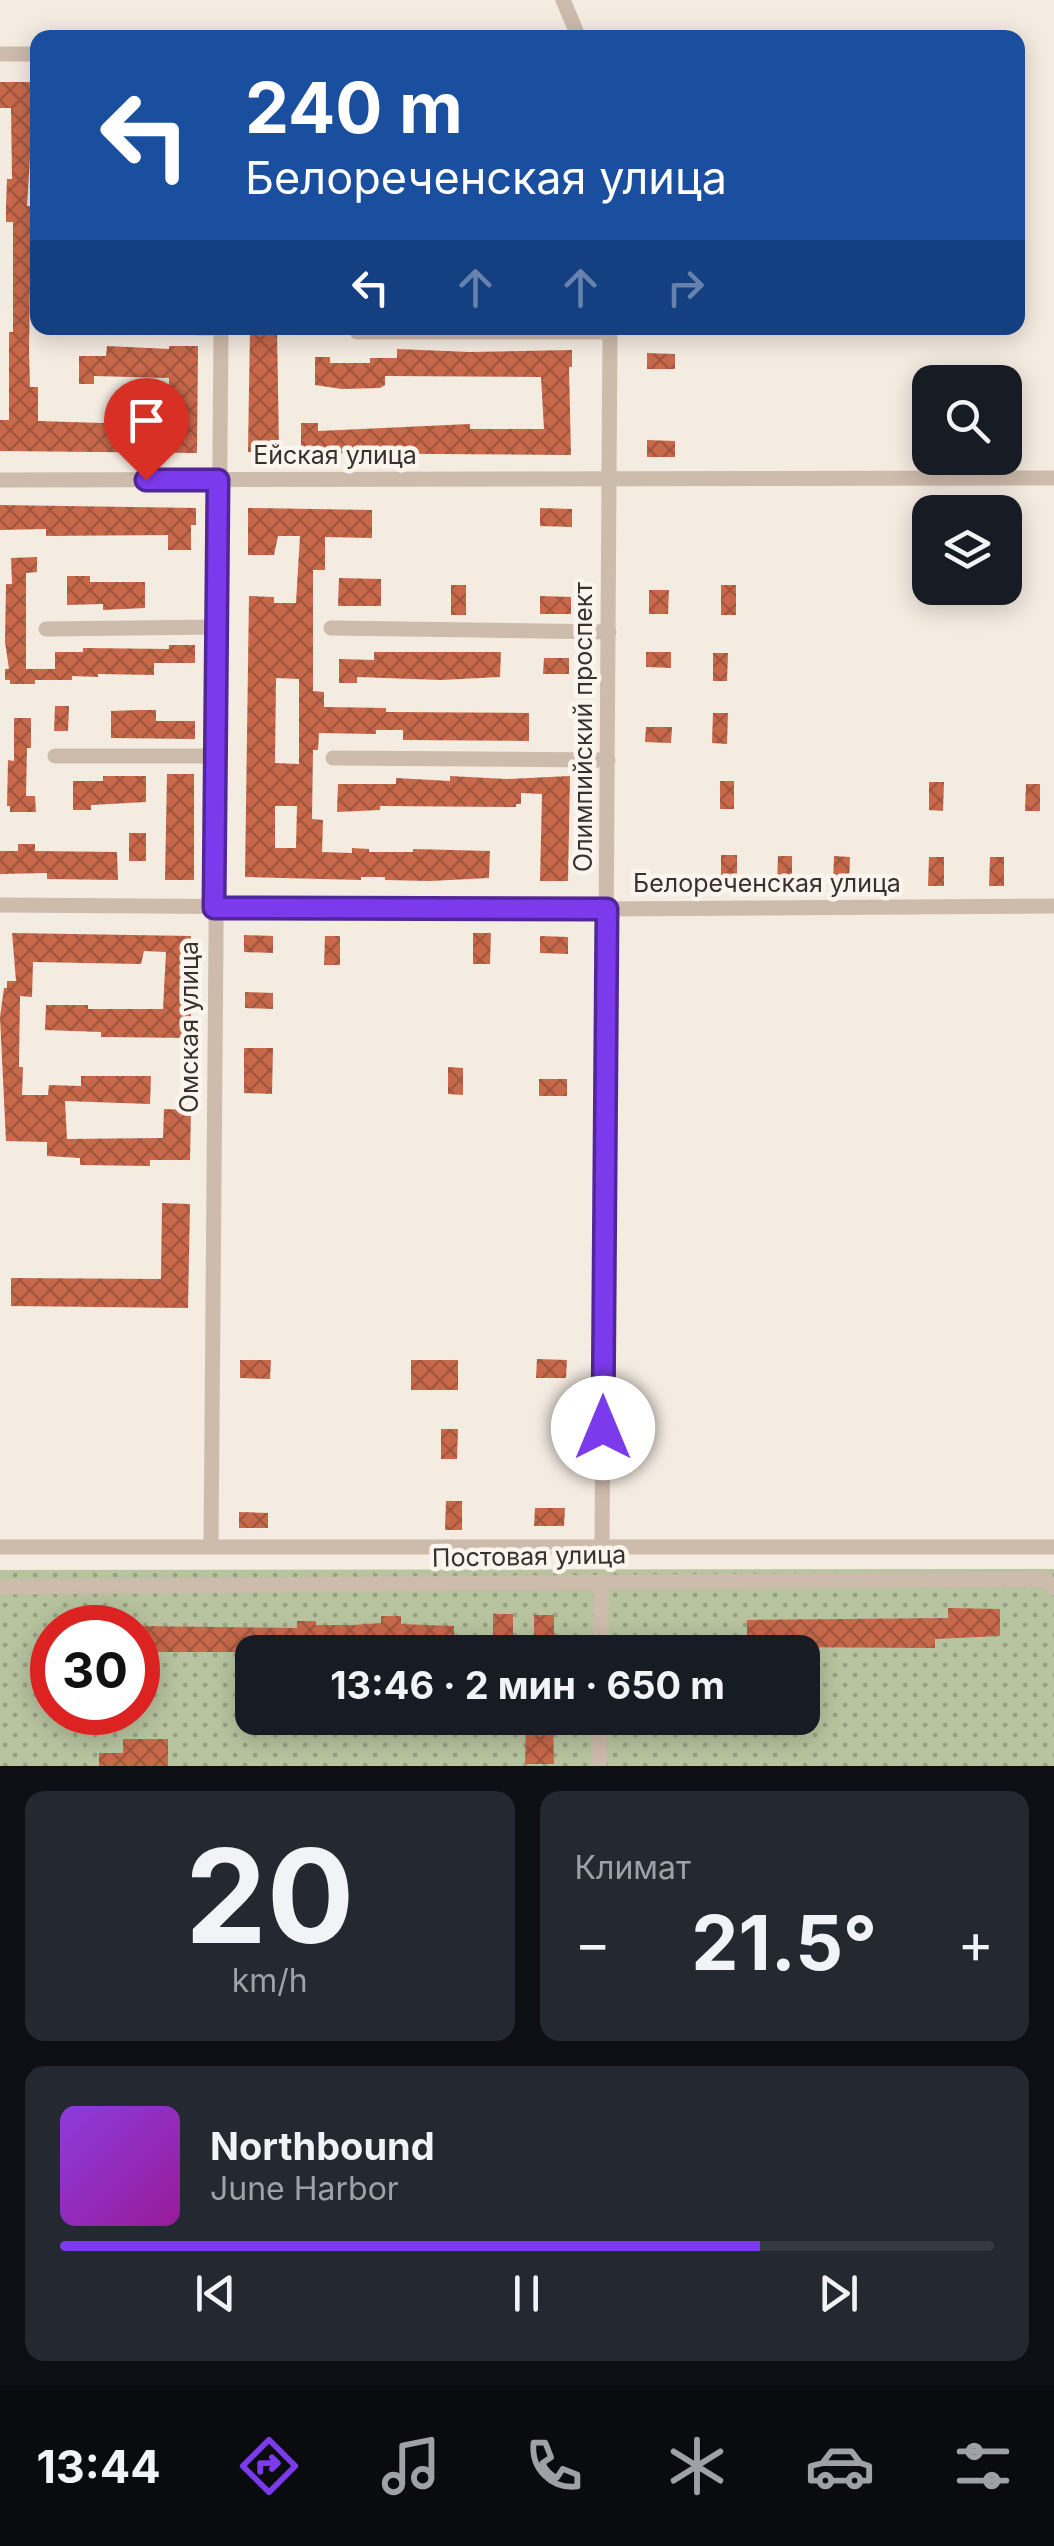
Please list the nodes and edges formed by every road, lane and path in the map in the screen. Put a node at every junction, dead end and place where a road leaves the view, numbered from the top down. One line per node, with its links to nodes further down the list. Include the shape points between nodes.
1 (564, 0): 2 (street)
2 (576, 30)
3 (0, 54): 4 (street)
4 (30, 54)
5 (221, 335): 10 (street, Омская улица)
6 (610, 335): 7 (street, Олимпийский проспект)
7 (610, 478): 8 (street, Ейская улица); 10 (street, Ейская улица); 14 (street, Олимпийский проспект)
8 (1054, 478)
9 (0, 480): 10 (street, Ейская улица)
10 (218, 480): 11 (street, Омская улица)
11 (219, 628): 13 (street); 16 (street, Омская улица)
12 (331, 628): 14 (street)
13 (46, 629)
14 (609, 632): 18 (street, Олимпийский проспект)
15 (55, 756): 16 (street)
16 (217, 756): 21 (street, Омская улица)
17 (332, 758): 18 (street)
18 (608, 760): 22 (street, Олимпийский проспект)
19 (0, 905): 21 (street, Белореченская улица)
20 (1054, 906): 22 (street, Белореченская улица)
21 (214, 908): 22 (street, Белореченская улица); 23 (street, Омская улица)
22 (607, 909): 26 (street, Олимпийский проспект)
23 (210, 1546): 25 (street, Постовая улица); 26 (street, Постовая улица)
24 (1054, 1546): 26 (street, Постовая улица)
25 (0, 1547)
26 (602, 1548)
27 (601, 1581): 28 (street, Постовая улица); 29 (street, Постовая улица, via 1045,1578); 30 (street)
28 (0, 1587)
29 (1054, 1588)
30 (600, 1635)
31 (600, 1735): 32 (street)
32 (600, 1766)

